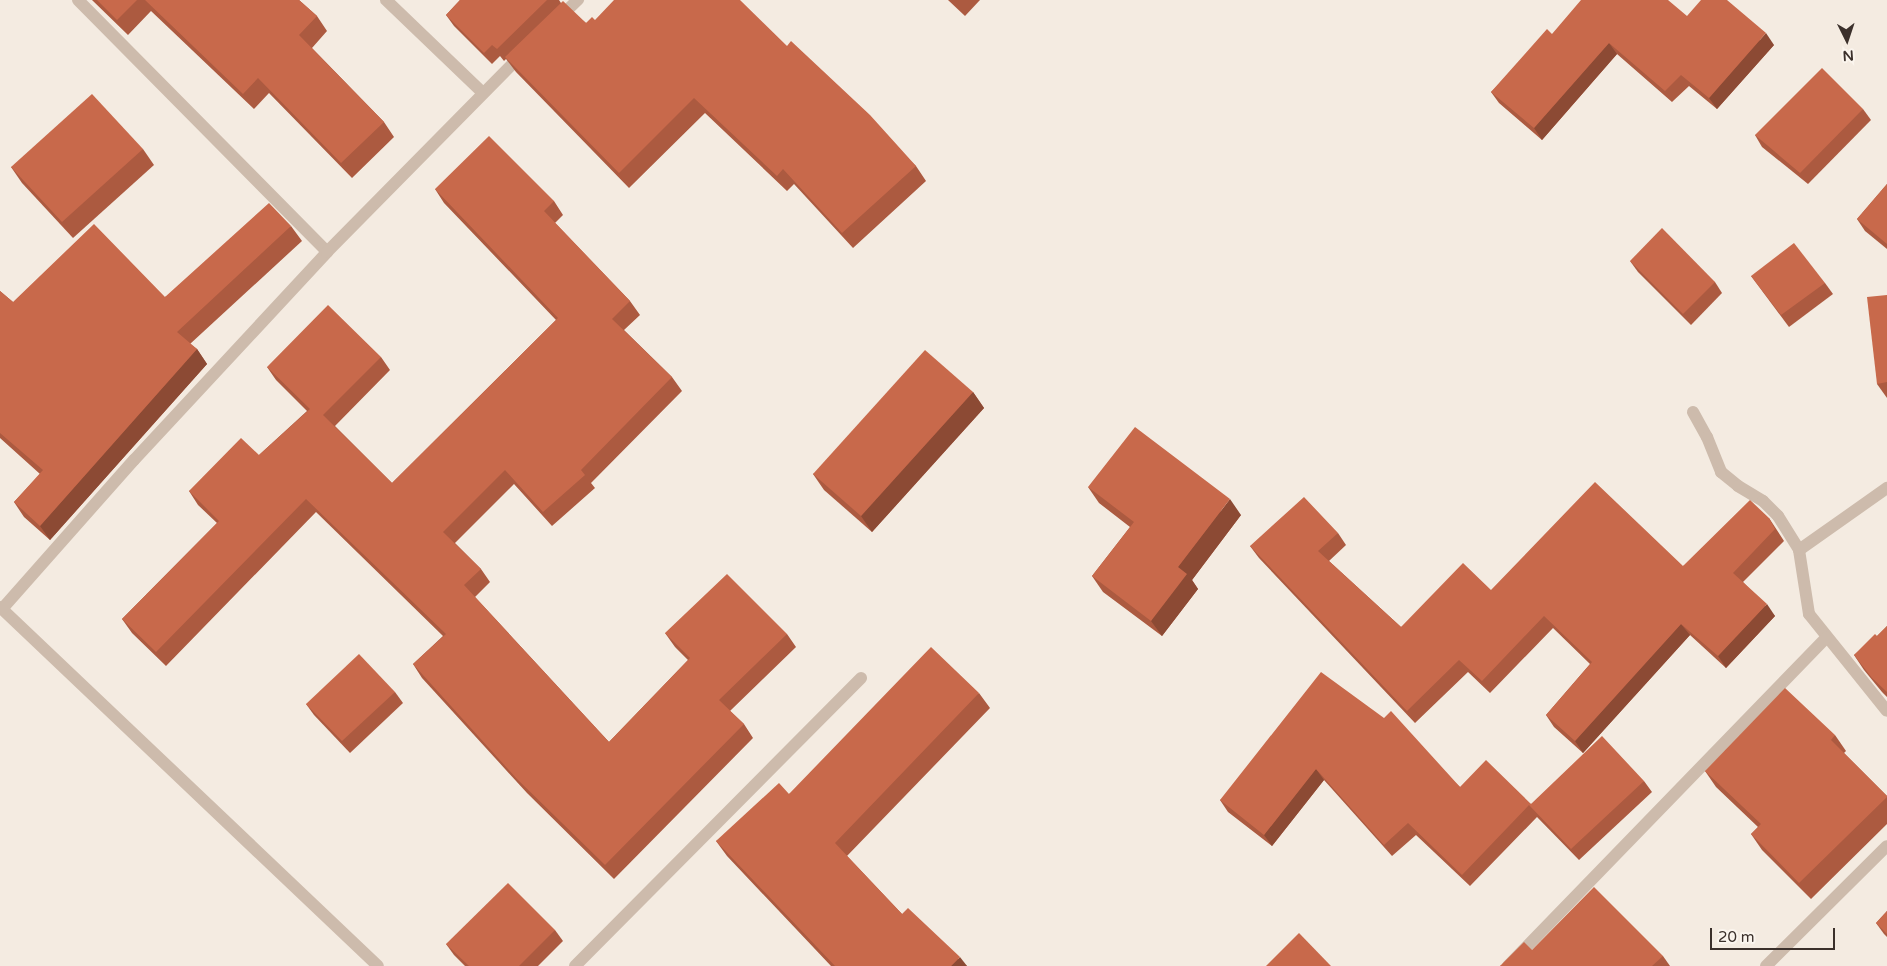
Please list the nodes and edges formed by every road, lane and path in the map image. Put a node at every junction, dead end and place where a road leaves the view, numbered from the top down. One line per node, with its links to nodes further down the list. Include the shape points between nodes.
1 (78, 0): 7 (street)
2 (386, 0): 6 (street)
3 (578, 0): 4 (street)
4 (551, 26)
5 (530, 46): 6 (street)
6 (483, 93): 7 (street)
7 (327, 252): 11 (street)
8 (1693, 412): 10 (street, via 1721,472 1763,501 1778,516)
9 (1887, 488): 10 (street)
10 (1799, 550): 12 (street, via 1809,614)
11 (1, 608): 16 (street)
12 (1826, 638): 14 (street); 18 (street)
13 (861, 678): 17 (street)
14 (1887, 711)
15 (1887, 846): 19 (street)
16 (378, 966)
17 (575, 966)
18 (1508, 966)
19 (1766, 966)

